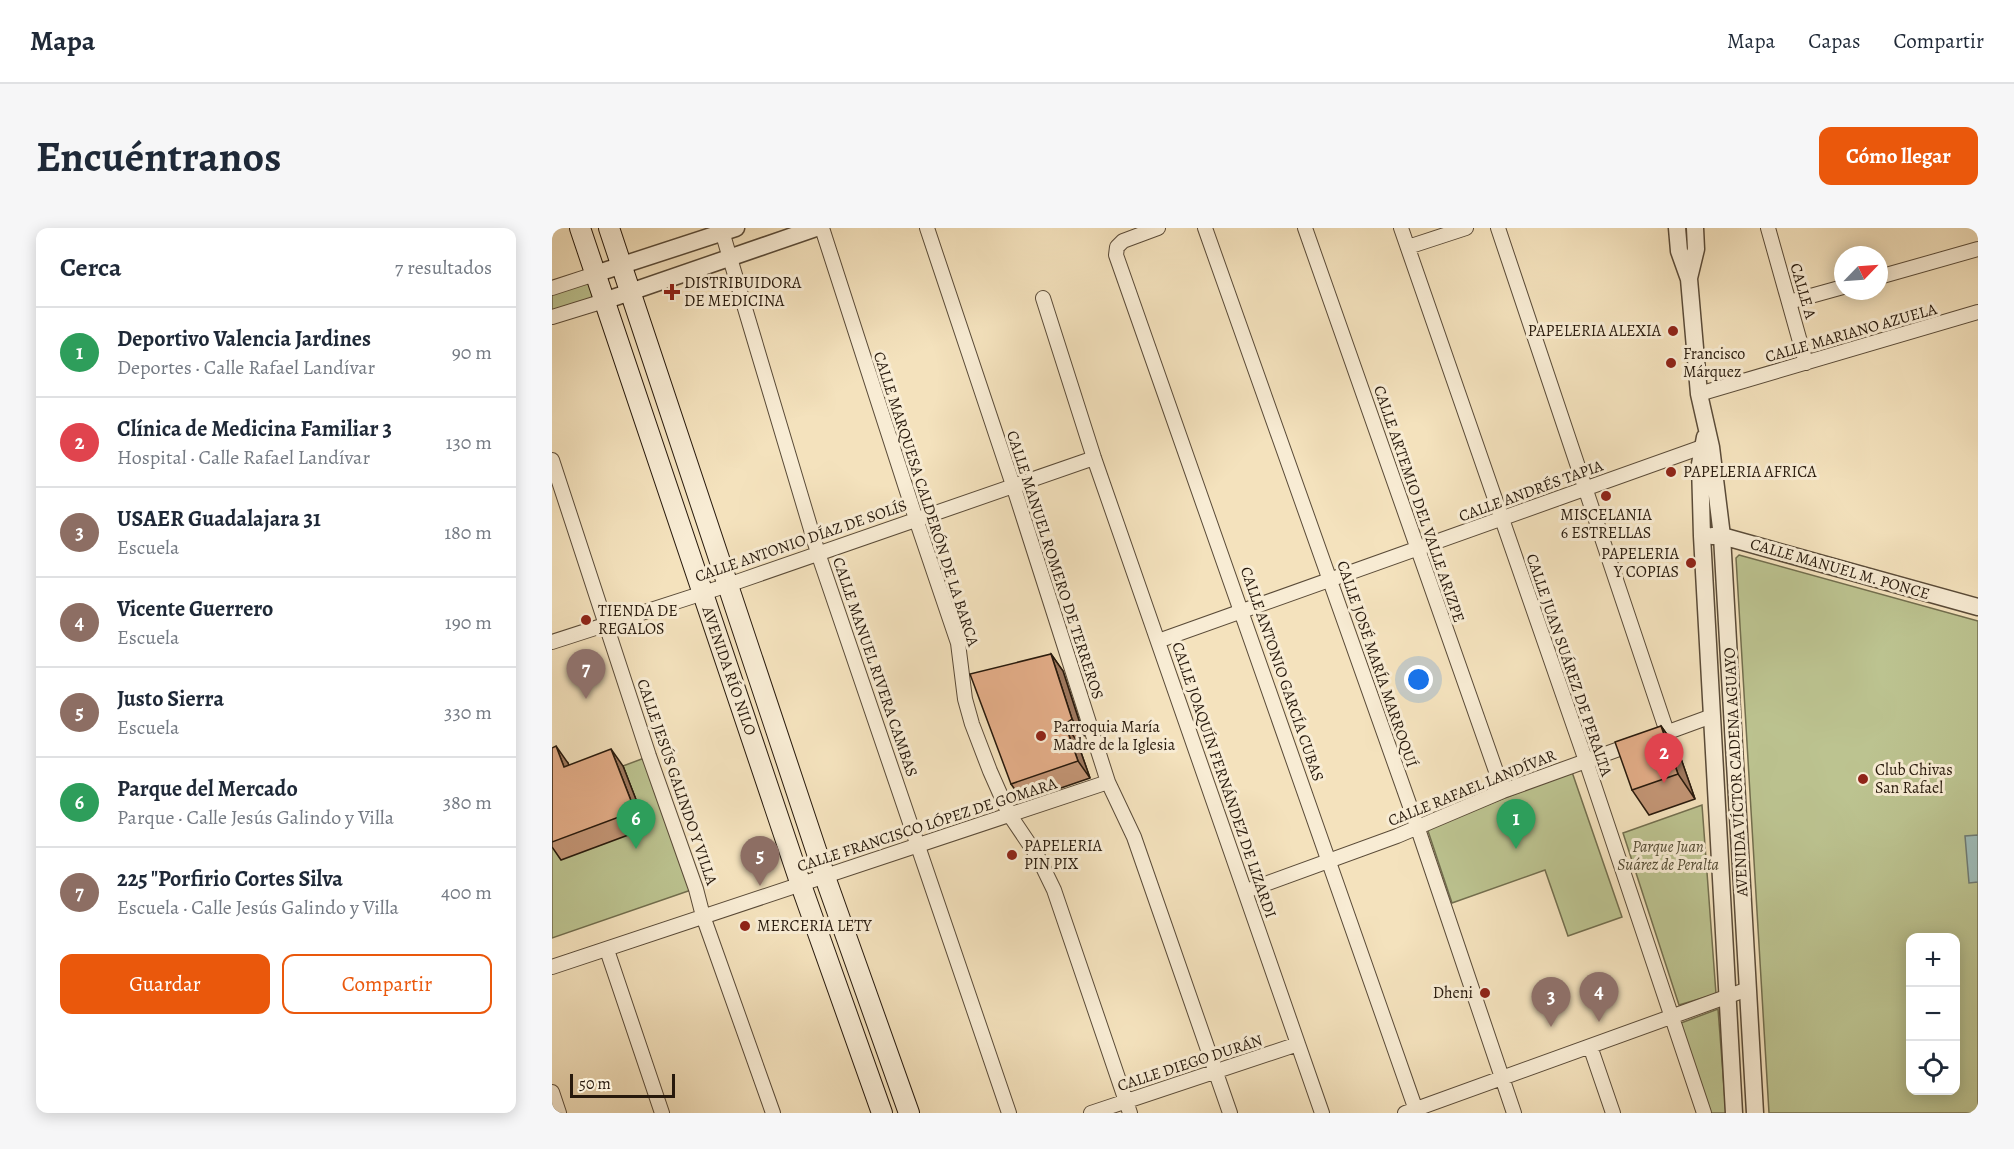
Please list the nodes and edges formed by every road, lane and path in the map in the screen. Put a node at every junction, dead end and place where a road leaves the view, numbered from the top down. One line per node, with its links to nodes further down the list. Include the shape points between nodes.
1 (580, 228): 20 (main road, AVENIDA RÍO NILO)
2 (609, 228): 19 (main road, AVENIDA RÍO NILO)
3 (816, 228): 18 (street)
4 (822, 228): 38 (street, CALLE MARQUESA CALDERÓN DE LA BARCA)
5 (927, 228): 36 (street, CALLE MANUEL ROMERO DE TERREROS)
6 (1158, 228): 48 (street, CALLE ANTONIO GARCÍA CUBAS, via 1124,241 1117,247 1116,255)
7 (1205, 228): 44 (street, CALLE JOSÉ MARÍA MARROQUÍ)
8 (1305, 228): 42 (street, CALLE ARTEMIO DEL VALLE ARIZPE)
9 (1401, 228): 16 (street, CALLE JUAN SUÁREZ DE PERALTA)
10 (1466, 228): 16 (street)
11 (1498, 228): 37 (street)
12 (1677, 228): 22 (street, AVENIDA VÍCTOR CADENA AGUAYO, via 1679,251)
13 (1695, 228): 22 (street, AVENIDA VÍCTOR CADENA AGUAYO, via 1696,249)
14 (1768, 228): 28 (street, CALLE A)
15 (727, 230): 18 (street, CALLE MANUEL RIVERA CAMBAS); 19 (street)
16 (1408, 247): 39 (street, CALLE JUAN SUÁREZ DE PERALTA)
17 (1978, 249): 21 (street)
18 (731, 257): 25 (street); 43 (street, CALLE MANUEL RIVERA CAMBAS)
19 (621, 265): 20 (street); 25 (main road, AVENIDA RÍO NILO)
20 (595, 274): 23 (street); 27 (main road, AVENIDA RÍO NILO)
21 (1888, 274)
22 (1689, 279): 32 (street, AVENIDA VÍCTOR CADENA AGUAYO)
23 (552, 288)
24 (1834, 290): 28 (street)
25 (630, 292): 27 (street); 45 (main road, AVENIDA RÍO NILO)
26 (1042, 298): 34 (street, CALLE JOAQUÍN FERNÁNDEZ DE LIZARDI)
27 (604, 300): 30 (street); 46 (main road, AVENIDA RÍO NILO)
28 (1789, 302): 31 (street, CALLE A)
29 (1978, 312): 31 (street, CALLE MARIANO AZUELA)
30 (552, 317)
31 (1806, 363): 32 (street, CALLE MARIANO AZUELA)
32 (1699, 394): 33 (street, AVENIDA VÍCTOR CADENA AGUAYO)
33 (1707, 442): 37 (street, CALLE ANDRÉS TAPIA); 40 (street, AVENIDA VÍCTOR CADENA AGUAYO, via 1700,464); 41 (street, AVENIDA VÍCTOR CADENA AGUAYO)
34 (1095, 458): 36 (street, CALLE ANTONIO DÍAZ DE SOLÍS); 50 (street, CALLE JOAQUÍN FERNÁNDEZ DE LIZARDI)
35 (552, 460): 49 (street, CALLE JESÚS GALINDO Y VILLA)
36 (1013, 485): 38 (street, CALLE ANTONIO DÍAZ DE SOLÍS); 55 (street, CALLE MANUEL ROMERO DE TERREROS)
37 (1586, 489): 39 (street, CALLE ANDRÉS TAPIA); 53 (street)
38 (916, 519): 43 (street, CALLE ANTONIO DÍAZ DE SOLÍS); 57 (street, CALLE MARQUESA CALDERÓN DE LA BARCA, via 958,643 972,724)
39 (1502, 519): 42 (street, CALLE ANDRÉS TAPIA); 54 (street, CALLE JUAN SUÁREZ DE PERALTA)
40 (1702, 536): 41 (street, CALLE MANUEL M. PONCE); 52 (street, AVENIDA VÍCTOR CADENA AGUAYO)
41 (1722, 536): 47 (street, CALLE MANUEL M. PONCE); 67 (street, AVENIDA VÍCTOR CADENA AGUAYO)
42 (1417, 548): 44 (street, CALLE ANDRÉS TAPIA); 56 (street, CALLE ARTEMIO DEL VALLE ARIZPE)
43 (818, 553): 45 (street, CALLE ANTONIO DÍAZ DE SOLÍS); 59 (street, CALLE MANUEL RIVERA CAMBAS)
44 (1330, 580): 48 (street, CALLE ANDRÉS TAPIA); 58 (street, CALLE JOSÉ MARÍA MARROQUÍ)
45 (728, 585): 46 (street, CALLE ANTONIO DÍAZ DE SOLÍS); 61 (main road, AVENIDA RÍO NILO)
46 (702, 593): 49 (street, CALLE ANTONIO DÍAZ DE SOLÍS); 62 (main road, AVENIDA RÍO NILO)
47 (1978, 607)
48 (1242, 611): 50 (street, CALLE ANDRÉS TAPIA); 60 (street, CALLE ANTONIO GARCÍA CUBAS)
49 (606, 624): 51 (street, CALLE ANTONIO DÍAZ DE SOLÍS); 64 (street, CALLE JESÚS GALINDO Y VILLA)
50 (1158, 641): 63 (street, CALLE JOAQUÍN FERNÁNDEZ DE LIZARDI)
51 (552, 642)
52 (1712, 716): 53 (street, CALLE RAFAEL LANDÍVAR); 68 (street, AVENIDA VÍCTOR CADENA AGUAYO)
53 (1667, 732): 54 (street, CALLE RAFAEL LANDÍVAR)
54 (1586, 761): 56 (street, CALLE RAFAEL LANDÍVAR); 69 (street, CALLE JUAN SUÁREZ DE PERALTA)
55 (1108, 782): 57 (street, CALLE FRANCISCO LÓPEZ DE GOMARA); 72 (street, CALLE MANUEL ROMERO DE TERREROS, via 1134,837)
56 (1503, 791): 58 (street, CALLE RAFAEL LANDÍVAR)
57 (1009, 814): 59 (street, CALLE FRANCISCO LÓPEZ DE GOMARA); 75 (street, CALLE MARQUESA CALDERÓN DE LA BARCA, via 1038,857 1054,890)
58 (1417, 826): 60 (street, CALLE RAFAEL LANDÍVAR); 73 (street, CALLE JOSÉ MARÍA MARROQUÍ)
59 (919, 846): 61 (street, CALLE FRANCISCO LÓPEZ DE GOMARA); 82 (street, CALLE MANUEL RIVERA CAMBAS)
60 (1330, 862): 63 (street, CALLE RAFAEL LANDÍVAR); 76 (street, CALLE ANTONIO GARCÍA CUBAS)
61 (825, 876): 62 (street, CALLE FRANCISCO LÓPEZ DE GOMARA); 81 (main road, AVENIDA RÍO NILO)
62 (801, 885): 64 (street, CALLE FRANCISCO LÓPEZ DE GOMARA); 80 (main road, AVENIDA RÍO NILO)
63 (1246, 891): 70 (street, CALLE JOAQUÍN FERNÁNDEZ DE LIZARDI)
64 (703, 916): 65 (street, CALLE FRANCISCO LÓPEZ DE GOMARA); 79 (street, CALLE JESÚS GALINDO Y VILLA)
65 (607, 950): 66 (street, CALLE FRANCISCO LÓPEZ DE GOMARA); 78 (street)
66 (552, 967)
67 (1748, 988): 68 (street); 90 (street, AVENIDA VÍCTOR CADENA AGUAYO)
68 (1728, 996): 69 (street); 89 (street, AVENIDA VÍCTOR CADENA AGUAYO)
69 (1672, 1016): 71 (street); 88 (street, CALLE JUAN SUÁREZ DE PERALTA)
70 (1298, 1044): 72 (street, CALLE DIEGO DURÁN); 85 (street, CALLE JOAQUÍN FERNÁNDEZ DE LIZARDI)
71 (1590, 1046): 73 (street); 87 (street)
72 (1216, 1071): 75 (street, CALLE DIEGO DURÁN); 84 (street, CALLE MANUEL ROMERO DE TERREROS)
73 (1502, 1078): 76 (street); 86 (street, CALLE JOSÉ MARÍA MARROQUÍ)
74 (552, 1092): 77 (street)
75 (1128, 1107): 83 (street, CALLE DIEGO DURÁN)
76 (1413, 1112)
77 (559, 1113)
78 (662, 1113)
79 (773, 1113)
80 (882, 1113)
81 (909, 1113)
82 (1008, 1113)
83 (1091, 1113)
84 (1230, 1113)
85 (1322, 1113)
86 (1514, 1113)
87 (1613, 1113)
88 (1704, 1113)
89 (1734, 1113)
90 (1755, 1113)

